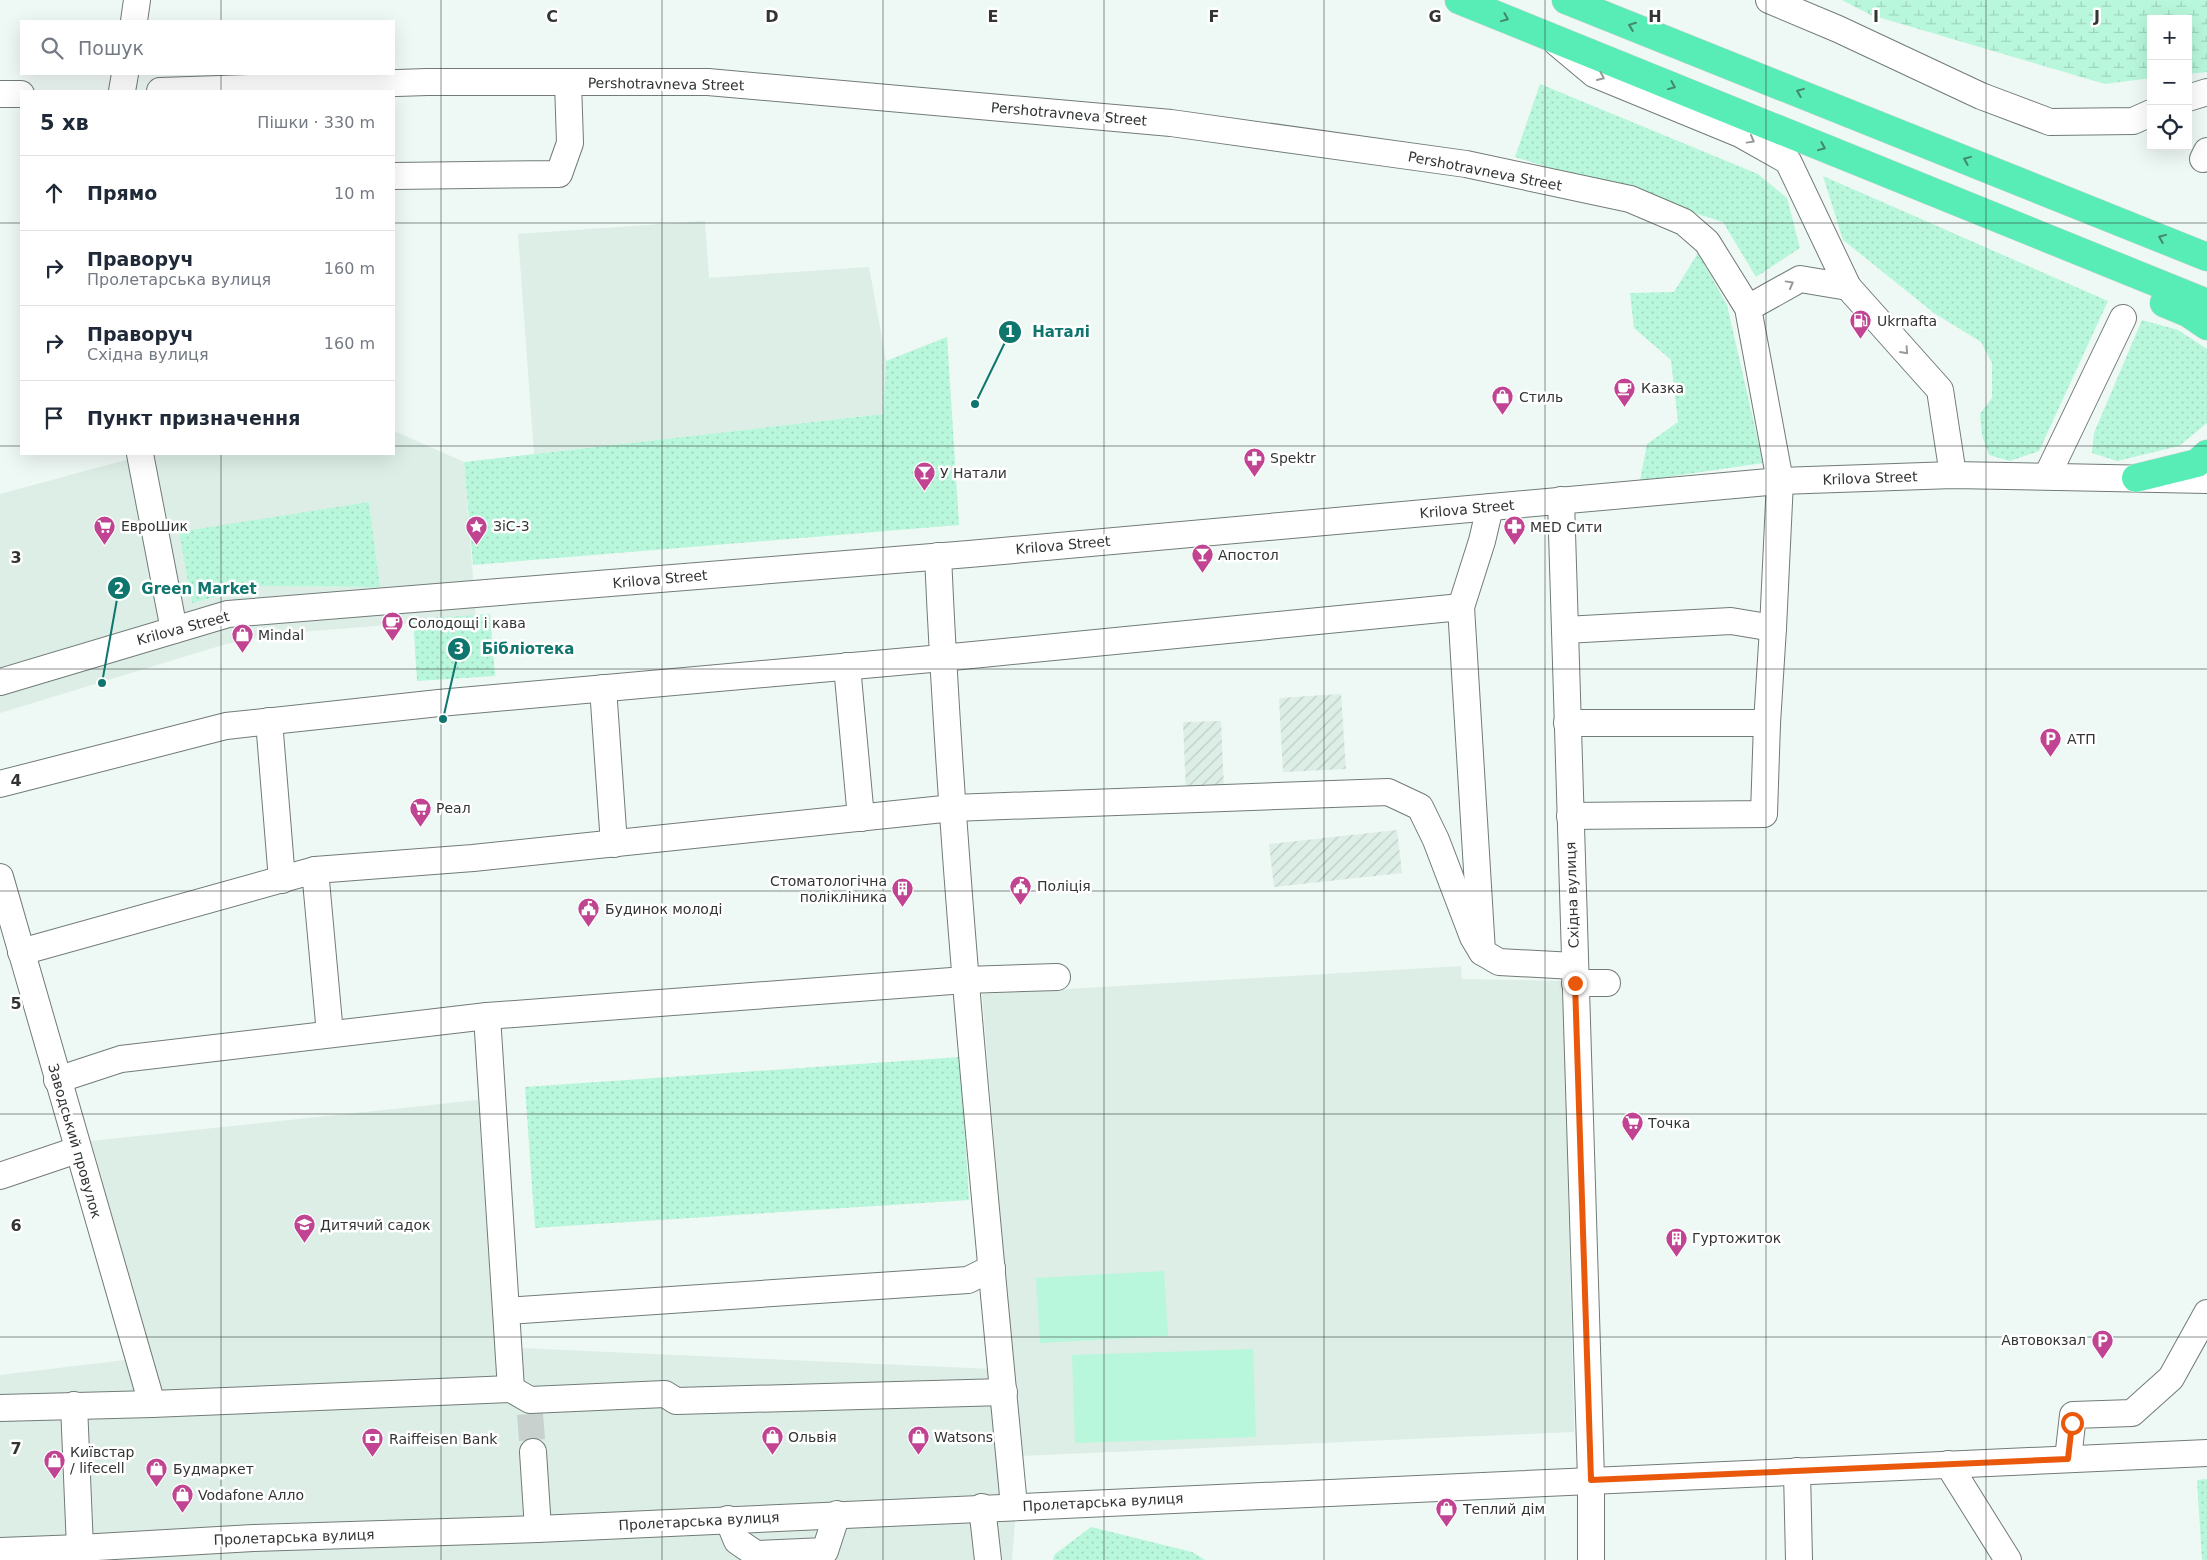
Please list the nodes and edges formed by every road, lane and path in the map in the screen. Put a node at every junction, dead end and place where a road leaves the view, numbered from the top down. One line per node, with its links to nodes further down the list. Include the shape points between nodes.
1 (137, 0): 5 (street)
2 (1459, 0): 6 (highway, one-way to 6)
3 (1566, 0): 19 (highway, one-way to 3)
4 (1769, 0): 16 (street, via 1981,96 2050,122 2133,121)
5 (134, 20)
6 (1549, 36): 18 (highway, one-way to 18); 20 (street, one-way to 20, via 1594,74 1740,134 1788,161)
7 (125, 75): 10 (street)
8 (568, 82): 9 (street, Pershotravneva Street); 17 (street, via 570,143 559,174); 22 (street, Pershotravneva Street, via 708,82 1161,122 1466,164 1630,199 1684,222 1707,242)
9 (386, 88): 11 (street, Pershotravneva Street)
10 (122, 90)
11 (235, 90)
12 (2207, 92): 15 (street)
13 (0, 94): 14 (street)
14 (20, 94)
15 (2192, 97)
16 (2147, 116)
17 (395, 176)
18 (1994, 216): 21 (highway); 24 (highway, via 2053,255 2188,313)
19 (2207, 256)
20 (1848, 287): 22 (street, one-way to 20, via 1800,279); 27 (street, one-way to 27, via 1940,390)
21 (2207, 303)
22 (1748, 308): 31 (street, Pershotravneva Street)
23 (2123, 318): 28 (street)
24 (2207, 326)
25 (2207, 454): 29 (highway, via 2197,462)
26 (140, 455): 37 (street)
27 (1953, 475): 28 (street, Krilova Street); 31 (street, Krilova Street)
28 (2048, 476): 29 (street, Krilova Street)
29 (2136, 478): 30 (street, Krilova Street)
30 (2207, 480)
31 (1780, 482): 32 (street, Krilova Street); 36 (street, Pershotravneva Street)
32 (1561, 500): 33 (street, Krilova Street); 38 (street, Східна вулиця)
33 (1490, 507): 34 (street, Krilova Street); 35 (street)
34 (938, 556): 37 (street, Krilova Street, via 228,614); 39 (street)
35 (1461, 607): 39 (street); 55 (street)
36 (1773, 628): 38 (street, via 1731,621); 45 (street, Pershotravneva Street)
37 (174, 630): 41 (street, Krilova Street)
38 (1565, 630): 44 (street, Східна вулиця)
39 (942, 658): 40 (street); 47 (street)
40 (847, 666): 42 (street); 49 (street)
41 (0, 682)
42 (603, 688): 43 (street); 50 (street)
43 (269, 721): 46 (street, via 226,726); 53 (street)
44 (1567, 723): 45 (street); 48 (street, Східна вулиця)
45 (1767, 723): 48 (street, Pershotravneva Street, via 1764,814)
46 (0, 784)
47 (953, 808): 49 (street); 55 (street, via 1388,792 1420,808); 58 (street)
48 (1570, 816): 56 (street, Східна вулиця)
49 (861, 818): 50 (street)
50 (614, 844): 51 (street)
51 (315, 870): 53 (street); 61 (street)
52 (0, 877): 54 (street, Заводський провулок)
53 (282, 880): 54 (street)
54 (21, 952): 62 (street, Заводський провулок)
55 (1482, 952): 56 (street, via 1498,962)
56 (1574, 975): 59 (street); 78 (street, Східна вулиця)
57 (1057, 977): 58 (street)
58 (965, 980): 60 (street); 65 (street)
59 (1607, 983)
60 (487, 1016): 61 (street); 66 (street)
61 (330, 1034): 62 (street, via 121,1060)
62 (57, 1080): 63 (street, Заводський провулок)
63 (77, 1150): 64 (street); 70 (street, Заводський провулок)
64 (0, 1176)
65 (992, 1268): 66 (street, via 968,1280); 68 (street)
66 (506, 1311): 69 (street)
67 (2207, 1314): 75 (street, via 2171,1378 2132,1412 2073,1415)
68 (1004, 1392): 69 (street, via 676,1401 665,1394); 79 (street)
69 (524, 1401): 70 (street)
70 (152, 1404): 71 (street)
71 (74, 1405): 72 (street); 86 (street)
72 (0, 1408)
73 (533, 1452): 83 (street)
74 (2207, 1453): 75 (street, Пролетарська вулиця)
75 (2068, 1459): 76 (street, Пролетарська вулиця)
76 (1948, 1464): 77 (street, Пролетарська вулиця); 90 (street)
77 (1798, 1471): 78 (street, Пролетарська вулиця); 89 (street)
78 (1591, 1480): 79 (street, Пролетарська вулиця); 88 (street, Східна вулиця)
79 (1014, 1506): 80 (street, Пролетарська вулиця)
80 (982, 1507): 81 (street, Пролетарська вулиця); 87 (street)
81 (837, 1514): 82 (street, Пролетарська вулиця); 82 (street, via 825,1551 815,1552 756,1554 737,1541)
82 (728, 1519): 83 (street, Пролетарська вулиця)
83 (538, 1528): 84 (street, Пролетарська вулиця)
84 (253, 1549): 86 (street, Пролетарська вулиця)
85 (0, 1550): 86 (street, Пролетарська вулиця)
86 (73, 1552)
87 (988, 1560)
88 (1591, 1560)
89 (1799, 1560)
90 (2008, 1560)

